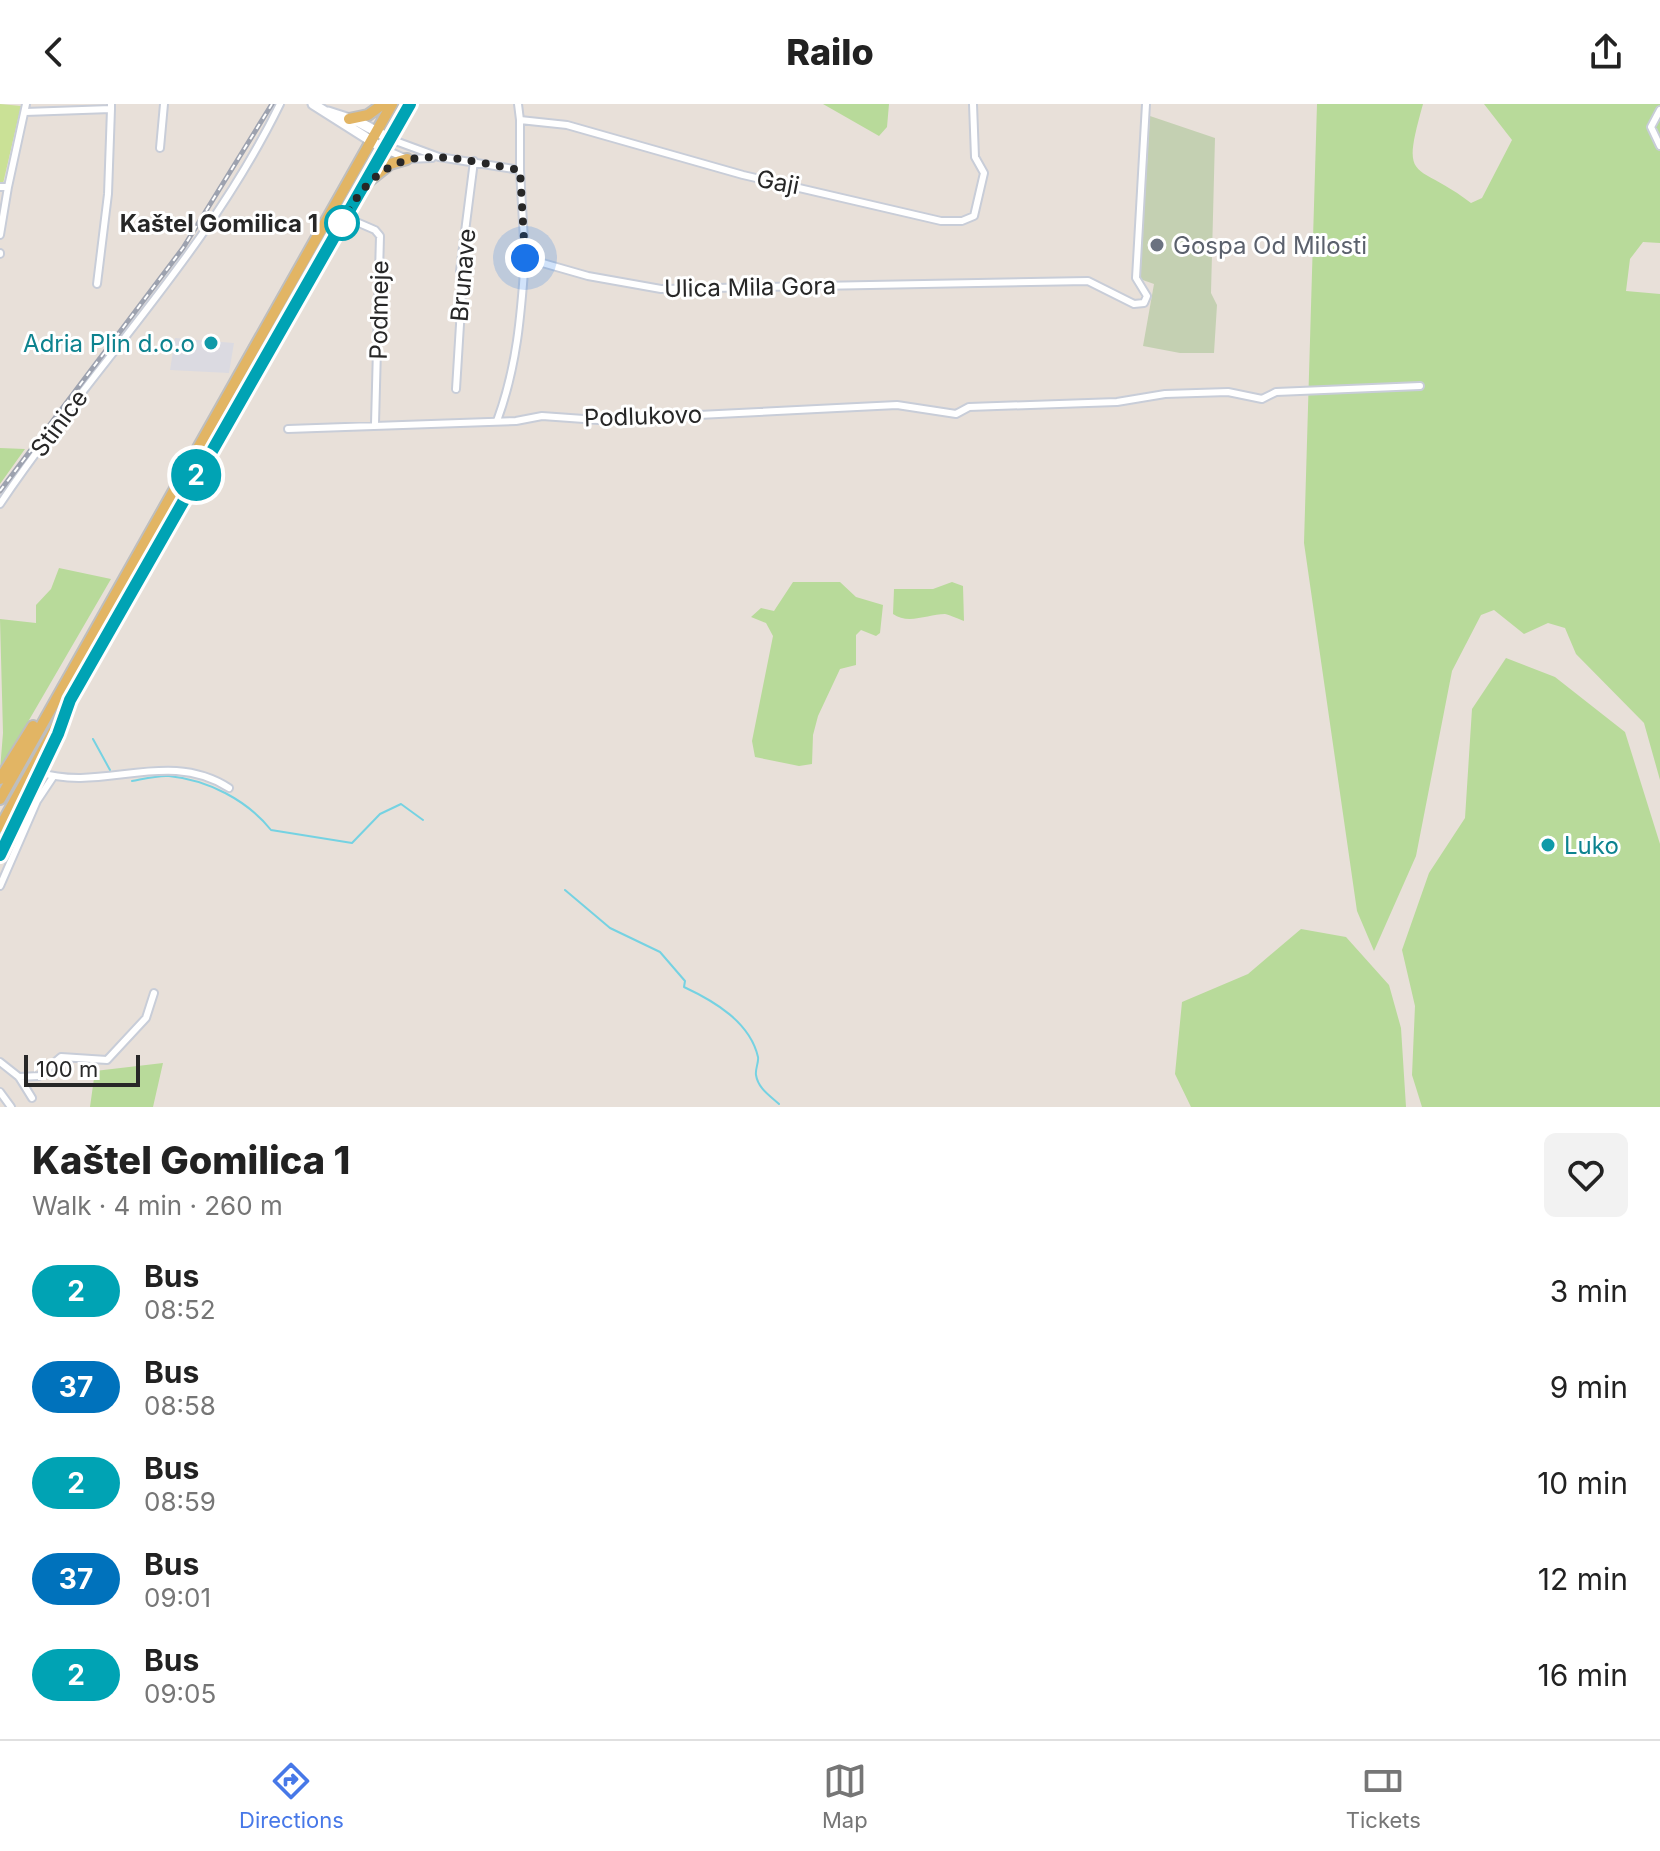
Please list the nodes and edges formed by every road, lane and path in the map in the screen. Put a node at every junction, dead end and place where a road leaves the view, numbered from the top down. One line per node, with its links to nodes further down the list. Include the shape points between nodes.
1 (164, 104): 19 (street)
2 (280, 104): 36 (street, Stinice, via 172,279)
3 (383, 104): 13 (main road, via 368,115)
4 (392, 104): 15 (main road)
5 (410, 104): 16 (main road)
6 (518, 104): 14 (street)
7 (973, 104): 14 (street, Gaji, via 975,157 984,173 974,216 962,221 941,221 743,175 567,125)
8 (1146, 104): 29 (street, Ulica Mila Gora, via 1136,278 1147,296 1144,303 1134,304 1088,281 661,289)
9 (111, 107): 11 (street); 30 (street)
10 (317, 107): 13 (street); 17 (street)
11 (25, 108): 26 (street)
12 (1660, 110): 18 (street, via 1651,127)
13 (349, 119): 15 (street)
14 (520, 120): 24 (street)
15 (376, 131): 16 (street); 17 (main road)
16 (390, 139): 20 (main road); 21 (street)
17 (370, 142): 20 (street); 38 (main road)
18 (1660, 146)
19 (160, 148)
20 (384, 149): 22 (street); 25 (main road)
21 (439, 157): 22 (street); 23 (street)
22 (407, 159): 25 (main road, via 390,164)
23 (474, 161): 24 (street); 32 (street, Brunave, via 460,271)
24 (520, 170): 29 (street)
25 (363, 186): 27 (main road)
26 (4, 187): 28 (street)
27 (345, 217): 34 (street, Podmeje, via 380,236); 37 (main road)
28 (0, 235)
29 (525, 258): 33 (street, via 519,343)
30 (97, 284)
31 (1420, 386): 33 (street, Podlukovo, via 1276,392 1262,399 1228,392 1165,394 1117,402 969,407 956,414 897,405)
32 (456, 389)
33 (497, 421): 34 (street, Podlukovo)
34 (375, 424): 35 (street, Podlukovo)
35 (288, 429)
36 (0, 504)
37 (70, 700): 39 (main road); 44 (main road)
38 (53, 704): 41 (main road, via 36,720); 43 (main road)
39 (38, 772): 40 (street); 45 (main road)
40 (53, 777): 42 (street, via 108,779 158,768 192,773); 46 (street)
41 (0, 779)
42 (229, 788)
43 (0, 799)
44 (0, 827)
45 (0, 855)
46 (0, 886)
47 (154, 993): 49 (street, via 146,1018 107,1060 61,1057 39,1076)
48 (0, 1062): 49 (street)
49 (19, 1077): 51 (street)
50 (0, 1092): 52 (street)
51 (32, 1098)
52 (11, 1107)

